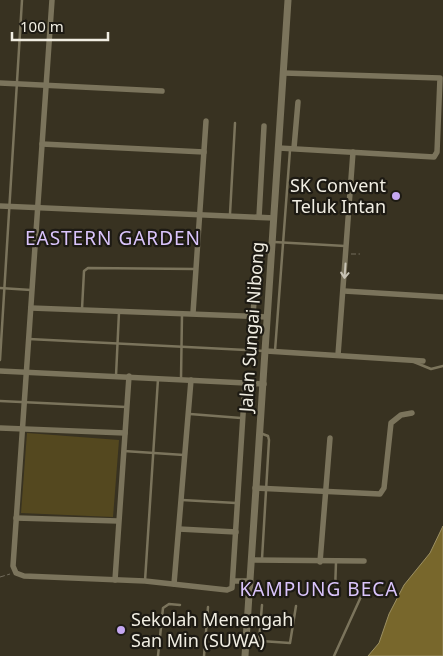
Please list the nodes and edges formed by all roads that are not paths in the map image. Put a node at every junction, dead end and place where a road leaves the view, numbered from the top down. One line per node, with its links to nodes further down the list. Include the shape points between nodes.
1 (22, 0): 7 (lane)
2 (52, 0): 8 (street)
3 (288, 0): 4 (street, Jalan Sungai Nibong)
4 (284, 73): 5 (street); 15 (street, Jalan Sungai Nibong)
5 (442, 78): 18 (street, via 436,157)
6 (0, 83): 7 (street)
7 (16, 84): 8 (street); 20 (lane)
8 (46, 85): 9 (street); 14 (street)
9 (162, 91)
10 (298, 102): 16 (street)
11 (206, 121): 17 (street)
12 (235, 123): 23 (lane)
13 (264, 126): 24 (street)
14 (42, 144): 17 (street); 21 (street)
15 (280, 148): 16 (street); 25 (street, Jalan Sungai Nibong)
16 (292, 148): 18 (street); 27 (lane)
17 (204, 152): 22 (street)
18 (353, 152): 28 (street)
19 (0, 206): 20 (street)
20 (8, 206): 21 (street); 31 (lane)
21 (37, 207): 22 (street); 32 (street)
22 (200, 214): 23 (street); 30 (street)
23 (230, 215): 24 (street)
24 (259, 217): 25 (street)
25 (274, 218): 26 (street, Jalan Sungai Nibong)
26 (272, 242): 27 (lane); 29 (street, Jalan Sungai Nibong)
27 (283, 243): 28 (lane); 46 (lane)
28 (347, 246): 33 (street, one-way to 33)
29 (271, 251): 40 (street, via 257,252); 41 (street, Jalan Sungai Nibong)
30 (195, 269): 36 (lane, via 88,268 82,277); 39 (street)
31 (2, 288): 32 (lane); 48 (lane)
32 (32, 290): 35 (street)
33 (344, 291): 34 (street); 47 (street)
34 (443, 297)
35 (31, 308): 36 (street); 42 (street)
36 (82, 309): 37 (street)
37 (119, 311): 38 (street); 43 (lane)
38 (182, 313): 39 (street); 44 (lane)
39 (193, 313): 40 (street)
40 (253, 317): 41 (street)
41 (267, 317): 45 (street, Jalan Sungai Nibong)
42 (29, 339): 43 (lane); 53 (street)
43 (118, 344): 44 (lane); 54 (lane)
44 (181, 347): 45 (lane); 57 (lane)
45 (266, 351): 46 (street); 60 (street, Jalan Sungai Nibong)
46 (275, 351): 47 (street)
47 (338, 355): 49 (street)
48 (0, 360)
49 (410, 360): 50 (street); 51 (lane, via 431,369)
50 (423, 361)
51 (443, 366)
52 (0, 371): 53 (street)
53 (27, 372): 54 (street); 62 (street)
54 (116, 376): 55 (street)
55 (129, 376): 56 (street); 63 (street)
56 (158, 378): 57 (street); 73 (lane)
57 (181, 379): 58 (street)
58 (191, 380): 59 (street); 65 (street)
59 (245, 383): 60 (street); 66 (street)
60 (264, 384): 70 (street, Jalan Sungai Nibong)
61 (0, 401): 62 (lane)
62 (24, 402): 63 (lane); 68 (street)
63 (127, 407): 69 (street)
64 (412, 413): 77 (street, via 391,423 384,491 374,495)
65 (188, 414): 66 (lane); 74 (street)
66 (243, 418): 79 (street)
67 (0, 428): 68 (street)
68 (22, 428): 69 (street); 80 (street)
69 (125, 433): 72 (street)
70 (260, 433): 75 (street, Jalan Sungai Nibong); 76 (lane, via 268,436)
71 (330, 438): 77 (street)
72 (124, 451): 73 (lane); 81 (street)
73 (154, 453): 74 (lane); 90 (lane)
74 (184, 455): 78 (street)
75 (255, 488): 76 (street); 84 (street, Jalan Sungai Nibong)
76 (266, 488): 77 (street); 85 (lane)
77 (326, 493): 87 (street)
78 (181, 500): 79 (lane); 82 (street)
79 (238, 503): 83 (street)
80 (16, 518): 81 (street); 89 (street, via 15,572 24,576)
81 (118, 521): 89 (street)
82 (179, 529): 83 (street); 93 (street)
83 (236, 532): 91 (street)
84 (251, 560): 85 (street); 92 (street, Jalan Sungai Nibong)
85 (262, 560): 87 (street)
86 (364, 561): 88 (street)
87 (320, 562): 88 (street)
88 (336, 562): 95 (lane)
89 (115, 580): 90 (street)
90 (144, 581): 93 (street)
91 (233, 581): 92 (street); 93 (street, via 232,588 227,590)
92 (250, 581): 100 (street, Jalan Sungai Nibong)
93 (174, 584)
94 (364, 590): 105 (lane)
95 (335, 592)
96 (180, 605): 102 (lane, via 169,604 163,608)
97 (262, 605): 101 (lane)
98 (296, 606): 101 (lane, via 290,643)
99 (208, 607): 103 (lane)
100 (246, 640): 101 (lane); 104 (street, Jalan Sungai Nibong)
101 (259, 641)
102 (158, 656)
103 (204, 656)
104 (245, 656)
105 (334, 656)

